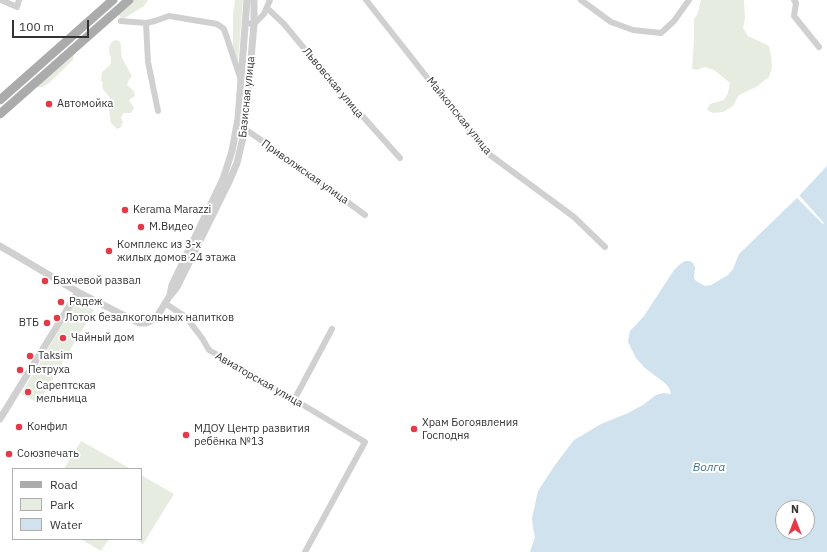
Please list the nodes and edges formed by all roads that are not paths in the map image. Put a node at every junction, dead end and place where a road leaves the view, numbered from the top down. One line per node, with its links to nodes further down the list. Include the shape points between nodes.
1 (1, 0): 2 (street, via 17,7)
2 (19, 0)
3 (113, 0): 19 (main road)
4 (129, 0): 21 (main road)
5 (247, 0): 15 (street, Базисная улица)
6 (254, 0): 16 (street, Базисная улица)
7 (270, 0): 12 (street)
8 (366, 0): 26 (street, Майкопская улица, via 486,152 574,217)
9 (581, 0): 10 (street, via 611,22 633,30 661,33 674,21)
10 (689, 0)
11 (794, 0): 17 (street, via 794,16)
12 (267, 8): 16 (street); 23 (street, Львовская улица, via 284,24 331,82)
13 (121, 21): 14 (street)
14 (146, 22): 18 (street, via 169,16 217,24 224,29); 20 (street, via 148,62)
15 (246, 23): 16 (street); 18 (street, Базисная улица)
16 (254, 24): 22 (street, Базисная улица)
17 (820, 47)
18 (241, 82): 28 (street, Базисная улица, via 238,119 230,158 172,285)
19 (0, 100)
20 (158, 111)
21 (0, 114)
22 (245, 129): 24 (street, Приволжская улица); 28 (street, Базисная улица, via 237,163 228,184 177,287)
23 (400, 158)
24 (365, 215)
25 (0, 246): 27 (street)
26 (605, 246)
27 (78, 292): 28 (street, Базисная улица, via 138,323 146,323 156,318); 31 (street)
28 (168, 300): 30 (street, Авиаторская улица, via 186,317 209,350)
29 (332, 330): 30 (street)
30 (294, 400): 32 (street, Авиаторская улица, via 365,442)
31 (0, 419)
32 (305, 552)

